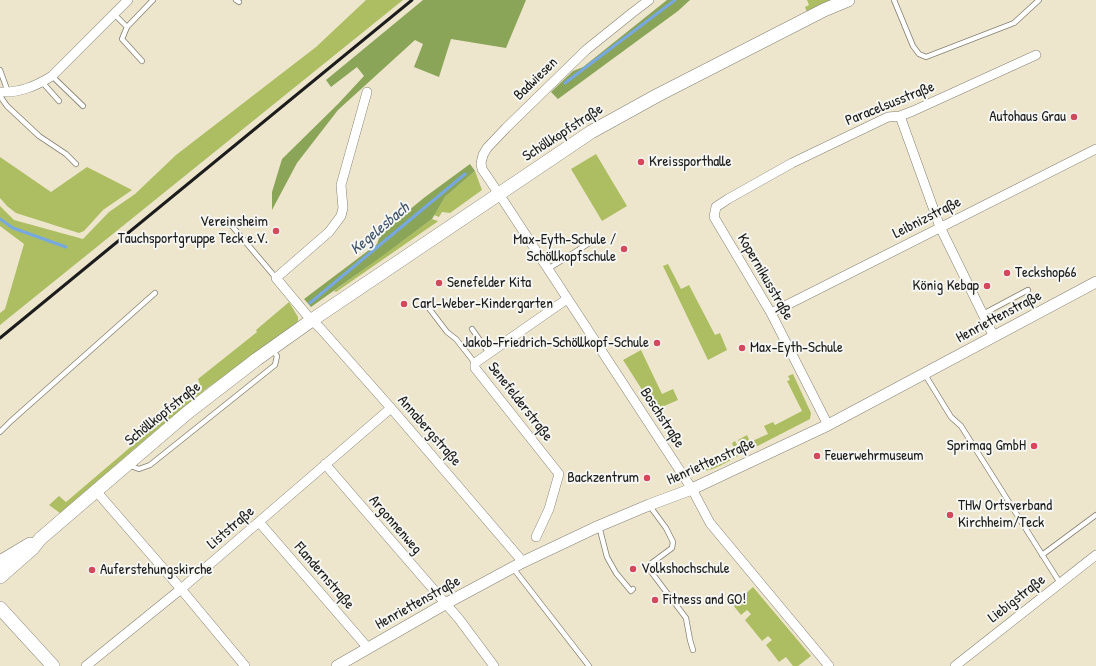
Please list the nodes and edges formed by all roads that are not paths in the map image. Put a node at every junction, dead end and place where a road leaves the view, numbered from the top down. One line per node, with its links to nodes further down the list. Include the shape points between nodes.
1 (128, 0): 7 (street)
2 (153, 0): 8 (lane)
3 (649, 0): 21 (street, Badwiesen, via 586,50 487,148 481,163 482,169)
4 (848, 0): 21 (main road, Schöllkopfstraße, via 824,10 598,128)
5 (894, 0): 6 (lane, via 913,46 919,54 926,57 1014,23)
6 (1039, 0)
7 (114, 14): 8 (lane); 12 (street)
8 (127, 27): 10 (lane, via 122,39)
9 (1036, 55): 18 (street, Paracelsusstraße)
10 (142, 61)
11 (0, 70): 15 (lane)
12 (52, 76): 13 (street); 17 (lane)
13 (42, 82): 15 (street, via 22,91); 16 (lane)
14 (367, 92): 27 (street, via 341,185 343,208 340,216 329,232)
15 (3, 94): 20 (lane, via 7,106 38,136 66,154)
16 (59, 101)
17 (83, 106)
18 (900, 116): 22 (street, Paracelsusstraße, via 888,117 792,163); 24 (street)
19 (1096, 149): 24 (street, Leibnizstraße)
20 (76, 164)
21 (500, 194): 26 (street, Boschstraße); 35 (main road, Schöllkopfstraße)
22 (716, 207): 33 (street, Kopernikusstraße, via 714,216)
23 (232, 226): 27 (lane)
24 (940, 227): 33 (street, Leibnizstraße); 34 (street)
25 (591, 242): 26 (lane)
26 (548, 269): 31 (street, Boschstraße)
27 (276, 278): 35 (street)
28 (1096, 282): 37 (street, Henriettenstraße)
29 (1028, 290): 34 (lane)
30 (155, 293): 43 (lane)
31 (567, 299): 38 (street, Senefelderstraße); 45 (street, Boschstraße)
32 (428, 307): 39 (lane)
33 (771, 313): 42 (street, Kopernikusstraße)
34 (983, 314): 37 (street)
35 (312, 320): 41 (street, Annabergstraße); 46 (main road, Schöllkopfstraße, via 187,413)
36 (472, 329): 38 (lane)
37 (994, 337): 40 (street, Henriettenstraße)
38 (490, 353): 39 (street, Senefelderstraße)
39 (475, 363): 51 (street, Senefelderstraße, via 475,368 559,474 549,509)
40 (924, 373): 42 (street, Henriettenstraße); 53 (lane, via 952,417 961,426)
41 (391, 408): 44 (street, Liststraße); 56 (street, Annabergstraße)
42 (828, 425): 45 (street, Henriettenstraße)
43 (0, 432)
44 (324, 464): 49 (street, Liststraße); 62 (street, Argonnenweg)
45 (692, 489): 47 (street, Henriettenstraße); 72 (street, Boschstraße, via 710,522)
46 (96, 491): 52 (main road, Schöllkopfstraße); 60 (street)
47 (649, 505): 50 (street, Henriettenstraße); 65 (lane, via 673,542 672,548 650,565 649,569 686,618)
48 (1096, 515): 53 (lane)
49 (259, 522): 60 (street, Liststraße); 64 (street, Flandernstraße)
50 (599, 526): 56 (street, Henriettenstraße); 61 (lane, via 607,557 616,573 631,591)
51 (536, 537)
52 (40, 539): 55 (main road, Schöllkopfstraße); 58 (main road, Schöllkopfstraße)
53 (1042, 555): 59 (lane)
54 (1096, 555): 59 (street, Liebigstraße)
55 (0, 562)
56 (523, 562): 57 (street, Henriettenstraße)
57 (513, 568): 62 (street, Henriettenstraße); 71 (lane)
58 (0, 577)
59 (1060, 583): 73 (street, Liebigstraße)
60 (181, 589): 67 (street, Liststraße); 68 (street)
61 (633, 589)
62 (445, 604): 64 (street, Henriettenstraße); 70 (street, Argonnenweg)
63 (0, 608): 66 (main road)
64 (368, 648): 69 (street, Henriettenstraße)
65 (693, 650)
66 (53, 666)
67 (86, 666)
68 (245, 666)
69 (337, 666)
70 (494, 666)
71 (589, 666)
72 (830, 666)
73 (955, 666)

